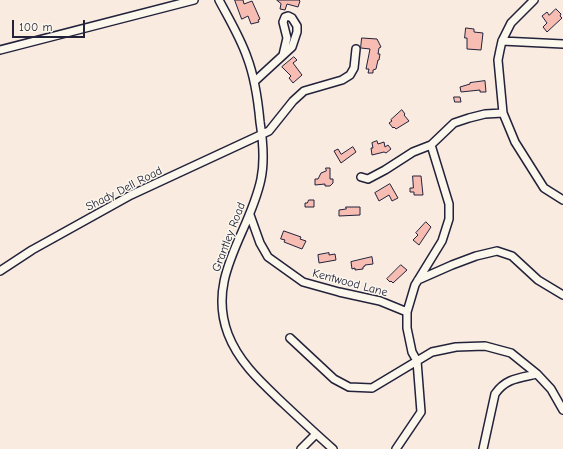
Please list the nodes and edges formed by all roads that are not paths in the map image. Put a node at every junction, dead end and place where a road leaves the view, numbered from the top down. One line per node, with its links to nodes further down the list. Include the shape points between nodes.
1 (194, 0): 7 (street)
2 (220, 0): 9 (street, Grantley Road, via 247,56)
3 (534, 0): 4 (street, via 512,23)
4 (502, 41): 5 (street); 10 (street, via 498,60)
5 (563, 44)
6 (356, 49): 11 (street, Shady Dell Road, via 354,68 350,75 342,80 304,91 269,131)
7 (0, 50)
8 (283, 54): 8 (street, via 292,46 297,32 297,26 288,16 283,22 288,38); 9 (street)
9 (254, 81): 11 (street, Grantley Road)
10 (503, 113): 12 (street, via 485,114 454,123); 14 (street, via 515,142 544,188)
11 (262, 135): 15 (street, Grantley Road, via 261,177); 16 (street, Shady Dell Road, via 131,195 32,250)
12 (431, 145): 13 (street, via 413,152 368,179); 17 (street, via 449,204 449,219 442,241)
13 (361, 176)
14 (563, 200)
15 (250, 215): 19 (street, Kentwood Lane, via 268,257 303,282 380,301); 24 (street, Grantley Road, via 228,263 222,289 222,309 228,334 248,369)
16 (0, 271)
17 (418, 280): 18 (street, via 476,256 496,251 512,256 538,280); 19 (street)
18 (563, 295)
19 (407, 312): 21 (street, via 407,328 412,352)
20 (290, 338): 21 (street, via 334,379 349,387 372,388)
21 (417, 361): 22 (street, via 432,352 456,347 485,346 511,353); 27 (street, via 421,412)
22 (537, 374): 23 (street, via 551,389); 28 (street, via 512,379 500,387 495,394)
23 (563, 410)
24 (316, 434): 25 (street); 26 (street, Grantley Road)
25 (301, 449)
26 (333, 449)
27 (396, 449)
28 (483, 449)

